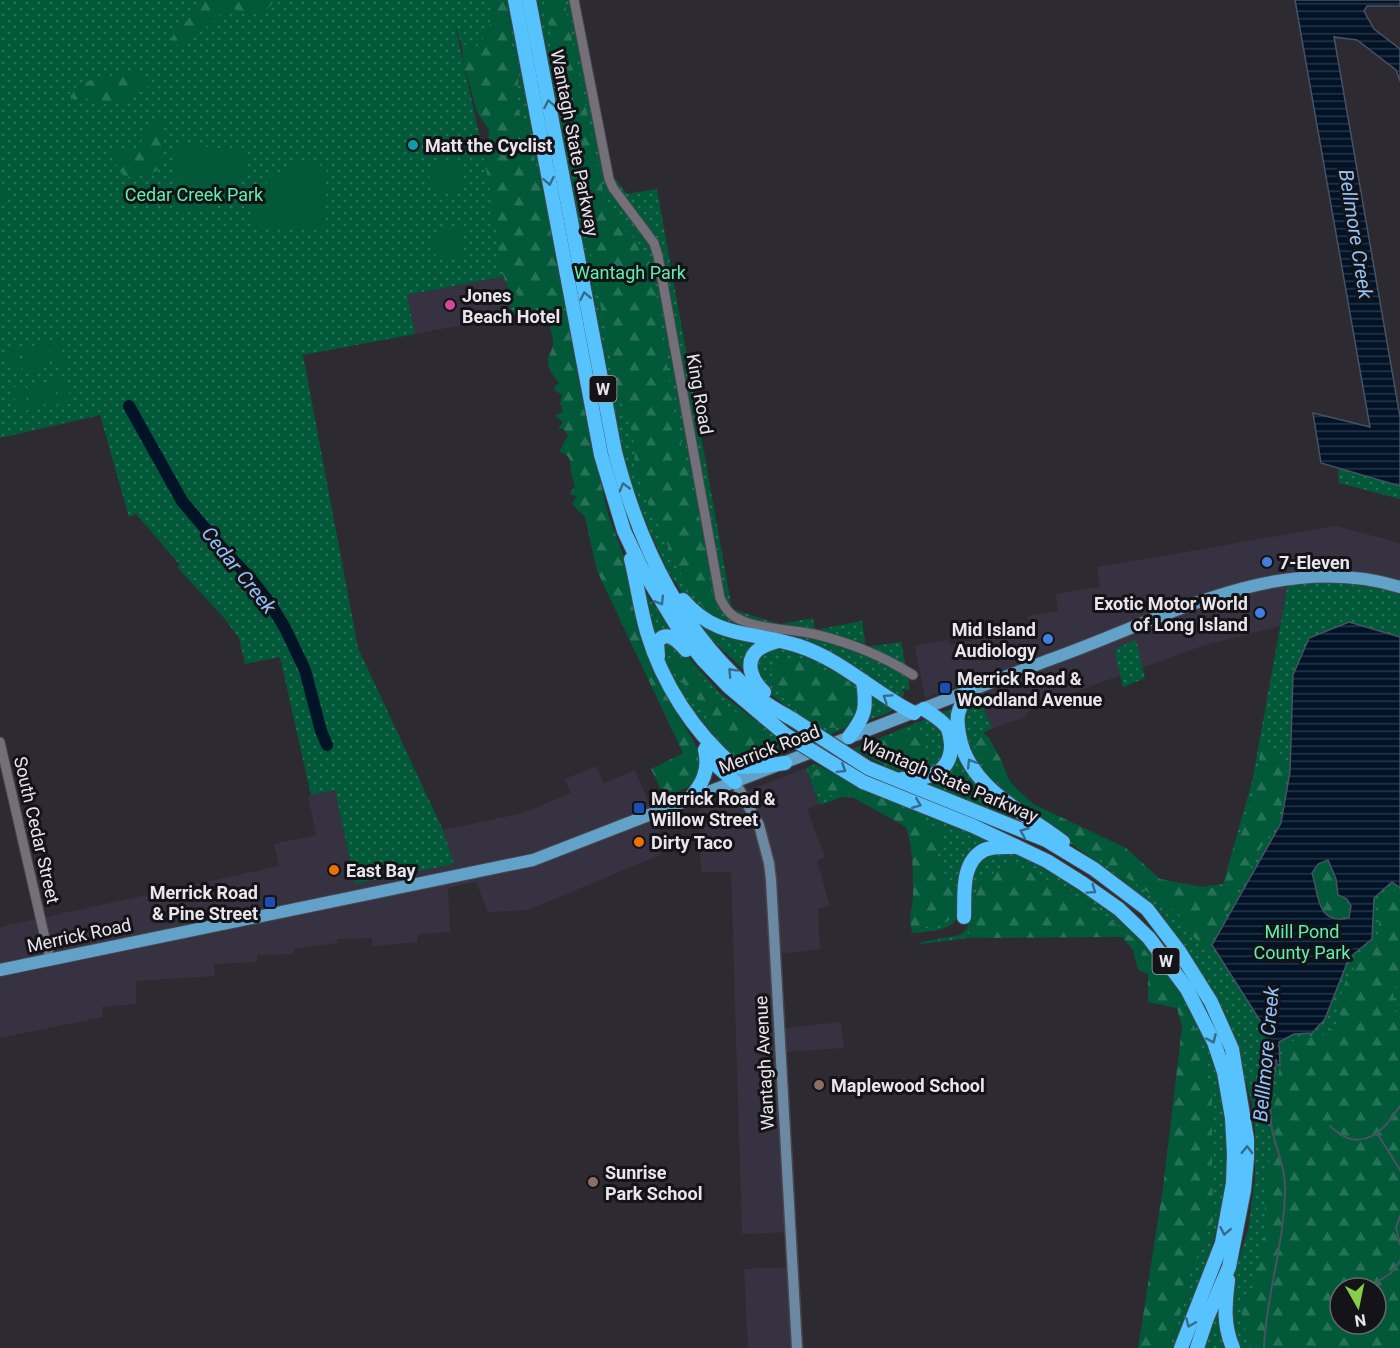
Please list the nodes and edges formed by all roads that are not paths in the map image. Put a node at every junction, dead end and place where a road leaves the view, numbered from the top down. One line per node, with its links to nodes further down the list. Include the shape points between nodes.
1 (515, 0): 5 (highway, Wantagh State Parkway / W, one-way to 5, via 601,455)
2 (529, 0): 4 (highway, Wantagh State Parkway / W, one-way to 2, via 615,452)
3 (574, 0): 9 (street, King Road, via 609,180 654,243 658,256 724,608 743,621 816,635 861,649)
4 (637, 525): 7 (highway, via 691,609 718,628); 14 (highway, Wantagh State Parkway / W, one-way to 4, via 764,702 739,680 690,624)
5 (624, 531): 8 (highway, via 646,630); 12 (highway, Wantagh State Parkway / W, one-way to 12, via 680,632)
6 (1400, 587): 11 (main road, Merrick Road, via 1382,581 1315,576 1244,587)
7 (778, 641): 10 (highway, via 828,658); 14 (highway, via 758,650 752,658 752,677)
8 (659, 664): 12 (highway, via 659,639 676,639); 15 (highway)
9 (913, 675)
10 (863, 681): 13 (highway, one-way to 10, via 896,704); 16 (highway, via 865,714)
11 (969, 690): 13 (main road, Merrick Road); 24 (highway, one-way to 11, via 999,796 972,765 960,740 957,722)
12 (745, 702): 23 (highway, Wantagh State Parkway / W, one-way to 23, bridge, via 786,735 863,782 973,826)
13 (919, 711): 16 (main road, Merrick Road); 20 (highway, via 947,727 950,757 938,773 928,778)
14 (794, 720): 20 (highway, Wantagh State Parkway / W, bridge, via 868,768)
15 (692, 723): 18 (highway); 19 (highway, via 735,767)
16 (849, 737): 19 (main road, Merrick Road)
17 (0, 742): 26 (street, South Cedar Street)
18 (704, 745): 21 (highway, via 716,765); 22 (highway, via 706,773)
19 (785, 763): 21 (main road, Merrick Road)
20 (895, 779): 24 (highway, Wantagh State Parkway / W, one-way to 20, via 1046,840)
21 (735, 782): 22 (main road, Merrick Road); 29 (main road, Wantagh Avenue, via 759,825 771,880)
22 (690, 800): 26 (main road, Merrick Road, via 533,860)
23 (1014, 847): 25 (highway, via 982,851 972,862 964,887); 30 (highway, Wantagh State Parkway / W, one-way to 30, via 1047,861 1082,883 1119,909 1149,938 1187,989 1218,1052 1232,1118 1233,1183 1222,1243)
24 (1094, 868): 28 (highway, Wantagh State Parkway / W, one-way to 24, via 1244,1190 1247,1139 1232,1049 1211,1002 1147,909)
25 (964, 917)
26 (50, 960): 27 (main road, Merrick Road)
27 (0, 970)
28 (1229, 1267): 31 (highway, Wantagh State Parkway / W); 32 (highway, via 1224,1317)
29 (797, 1348)
30 (1181, 1348)
31 (1197, 1348)
32 (1233, 1348)

